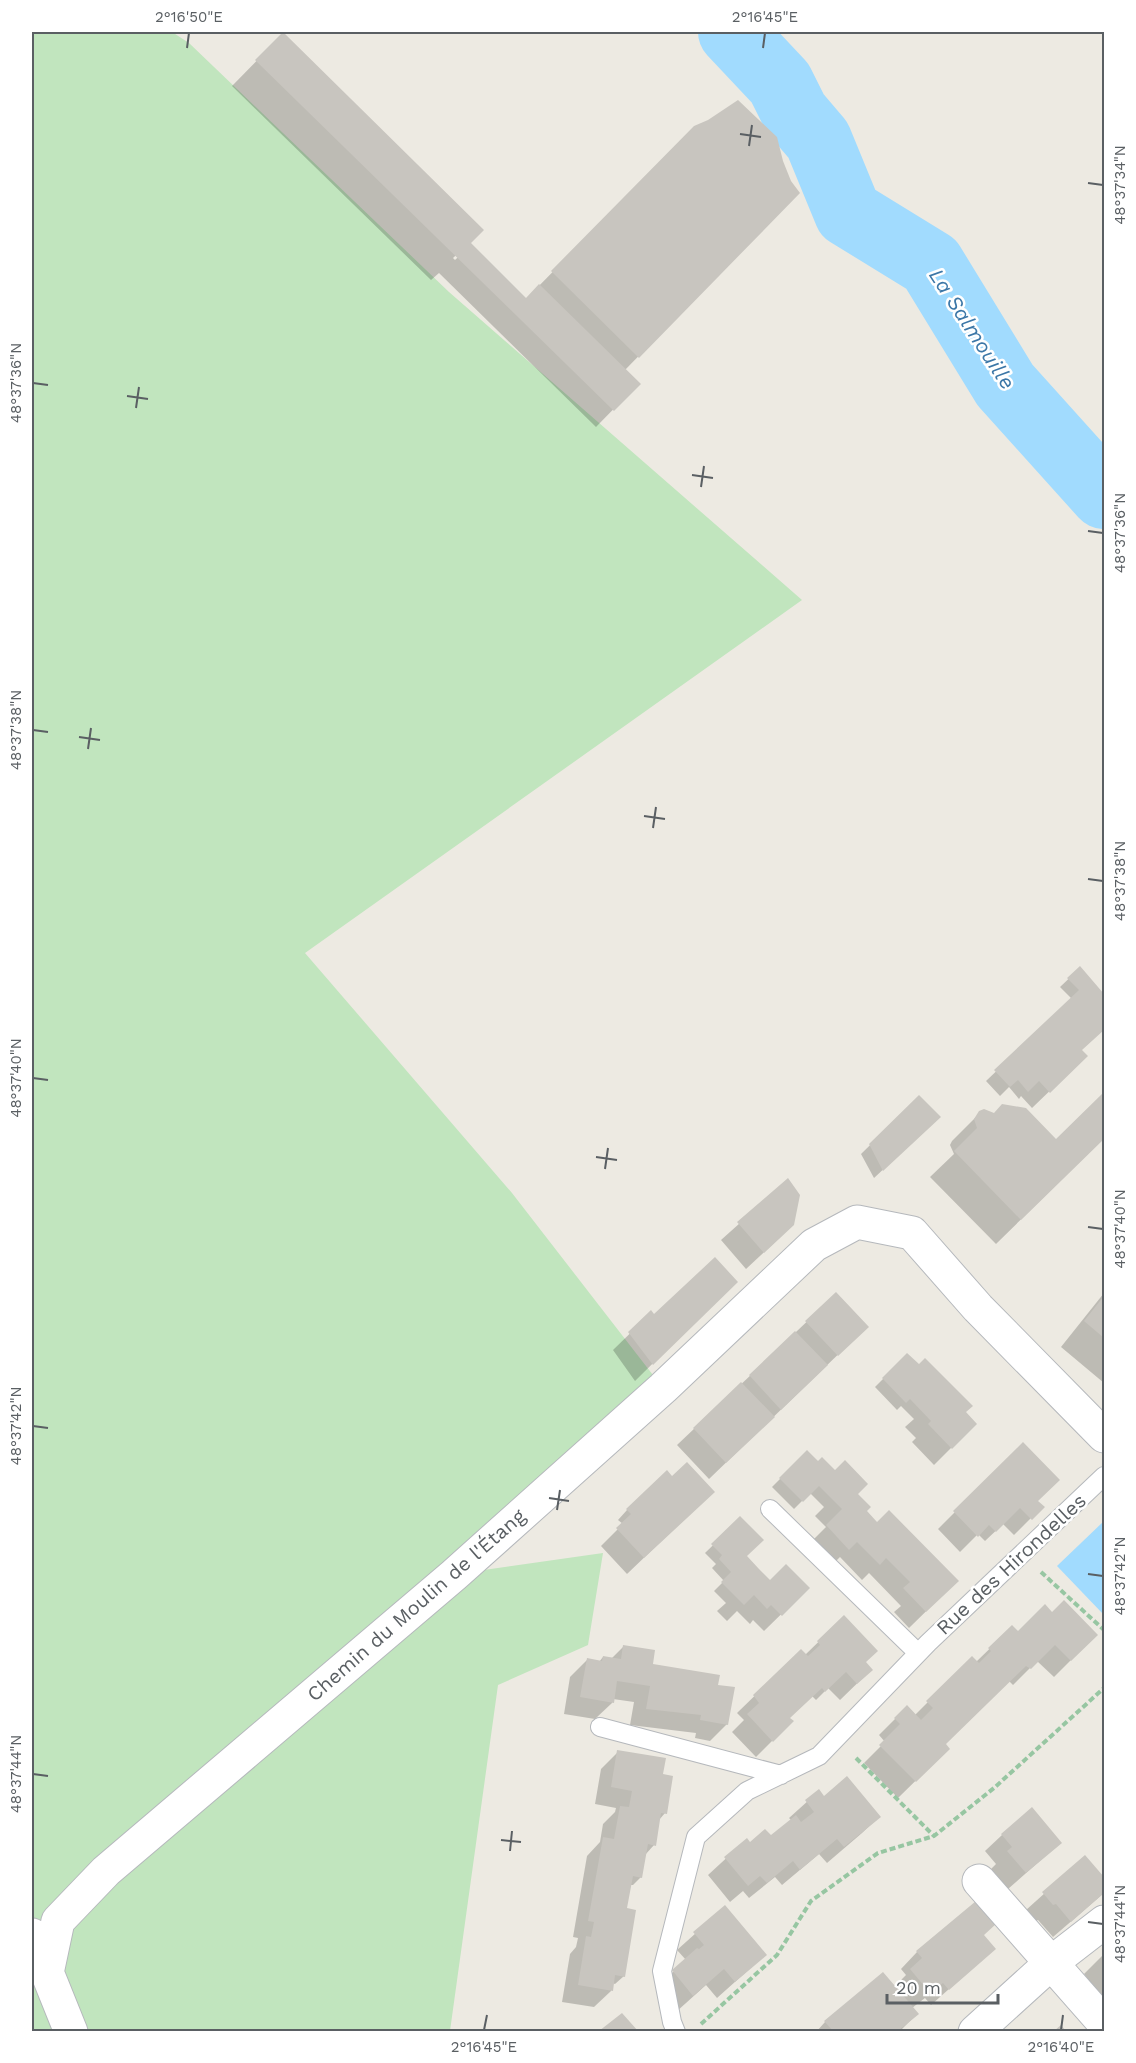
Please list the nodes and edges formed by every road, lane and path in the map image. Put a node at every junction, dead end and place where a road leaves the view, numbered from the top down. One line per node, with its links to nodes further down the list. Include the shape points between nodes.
1 (1104, 1436): 16 (street, Chemin du Moulin de l'Étang, via 912,1233 857,1222 814,1245 663,1388 454,1575 106,1871 58,1921)
2 (1104, 1476): 4 (lane, Rue des Hirondelles)
3 (770, 1509): 6 (lane)
4 (1021, 1555): 5 (path); 6 (lane, Rue des Hirondelles)
5 (1104, 1630)
6 (918, 1653): 9 (lane, Rue des Hirondelles)
7 (1104, 1688): 11 (path, via 994,1788)
8 (600, 1727): 10 (lane)
9 (837, 1738): 10 (lane, Rue des Hirondelles, via 819,1756); 11 (path)
10 (781, 1774): 19 (lane, Rue des Hirondelles, via 747,1791 696,1837 662,1971)
11 (934, 1836): 20 (path, via 878,1853 811,1901 777,1955)
12 (979, 1881): 15 (street)
13 (1104, 1922): 15 (street)
14 (32, 1935): 16 (street)
15 (1051, 1963): 17 (street); 21 (street)
16 (47, 1972): 18 (street)
17 (1104, 2023)
18 (70, 2031)
19 (676, 2031)
20 (693, 2031)
21 (975, 2031)

